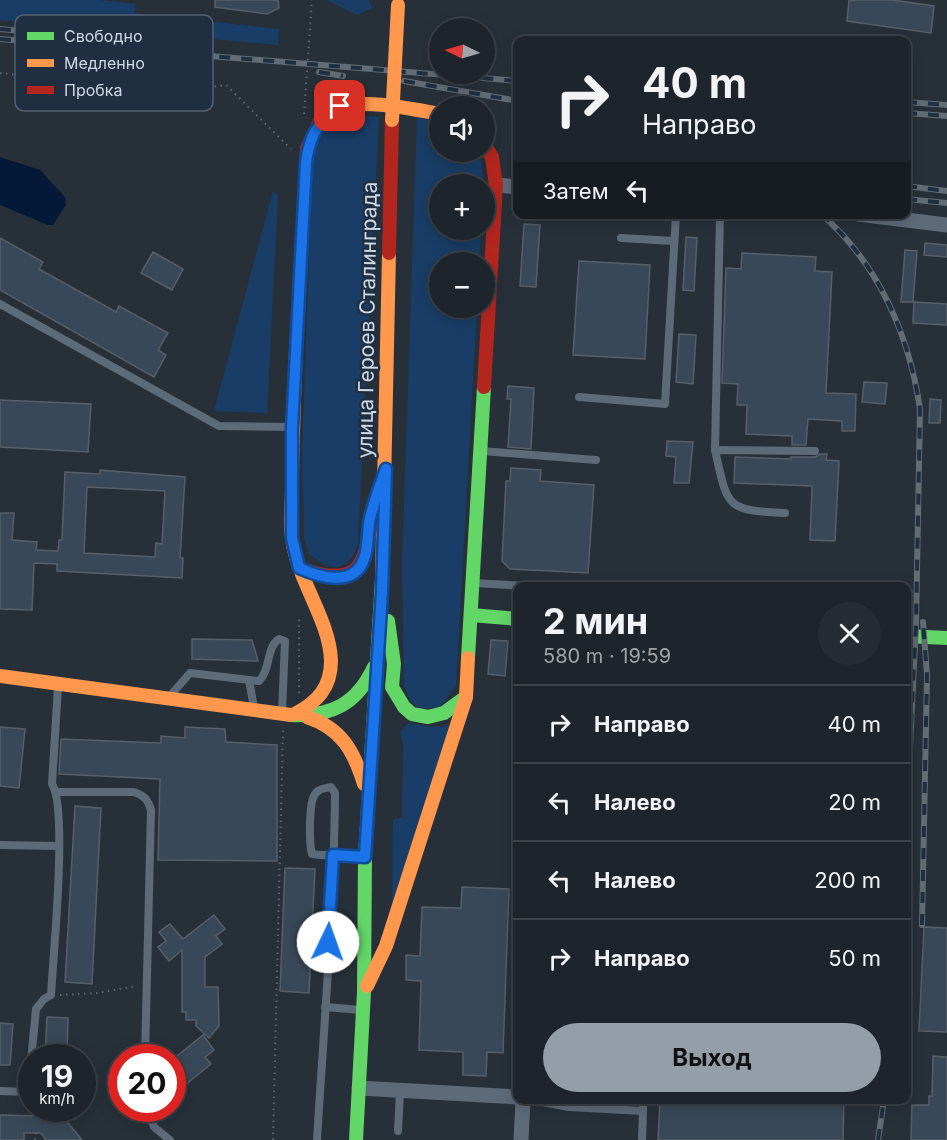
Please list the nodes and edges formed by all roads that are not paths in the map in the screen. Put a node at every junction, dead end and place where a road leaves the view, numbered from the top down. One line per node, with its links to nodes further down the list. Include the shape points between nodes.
1 (398, 2): 19 (street, улица Героев Сталинграда, bridge)
2 (429, 113): 14 (street, via 340,106 319,122 311,136 306,163)
3 (493, 162): 4 (street)
4 (496, 185): 5 (street); 15 (street)
5 (513, 187)
6 (676, 219): 11 (lane)
7 (720, 219): 16 (lane)
8 (898, 219): 9 (street)
9 (947, 225)
10 (621, 238): 11 (lane)
11 (674, 241): 13 (lane, via 664,404)
12 (0, 304): 14 (lane, via 219,426)
13 (579, 398)
14 (292, 428): 21 (street, via 292,538)
15 (480, 450): 18 (lane); 22 (street)
16 (715, 450): 17 (lane); 20 (lane, via 722,482 737,508)
17 (815, 451)
18 (596, 460)
19 (386, 469): 21 (street, via 369,519 362,565 338,578 322,577); 24 (street, улица Героев Сталинграда)
20 (785, 513)
21 (299, 568): 36 (street, via 326,637 330,672 316,702)
22 (473, 584): 23 (lane); 25 (street)
23 (513, 586)
24 (382, 592): 29 (street, улица Героев Сталинграда); 33 (street, via 393,645 392,688 397,700 407,711 435,718)
25 (471, 615): 26 (street); 33 (street)
26 (513, 619)
27 (911, 636): 28 (street)
28 (947, 638)
29 (377, 657): 36 (street, via 368,682 345,704 326,714); 38 (street, улица Героев Сталинграда)
30 (0, 676): 32 (street)
31 (249, 680): 34 (lane, via 190,673); 35 (lane); 36 (lane, via 260,681 265,676 273,643 285,641)
32 (59, 684): 34 (street); 37 (lane, via 52,784)
33 (466, 697): 43 (street, via 386,946)
34 (168, 698): 35 (street)
35 (255, 710): 36 (street)
36 (288, 713): 38 (street, via 334,728 349,743 357,758)
37 (57, 792): 40 (lane); 46 (lane, via 134,792 149,801)
38 (368, 805): 42 (street, улица Героев Сталинграда)
39 (0, 845): 40 (lane)
40 (59, 846): 48 (lane, via 51,995 36,1009 28,1092)
41 (333, 855): 41 (lane, via 335,793 334,789 326,788 314,796 310,851); 42 (lane); 44 (lane)
42 (365, 857): 43 (street, улица Героев Сталинграда)
43 (364, 992): 45 (street, улица Героев Сталинграда)
44 (326, 1007): 45 (lane); 58 (lane)
45 (363, 1011): 47 (street, улица Героев Сталинграда)
46 (146, 1044)
47 (359, 1088): 49 (street); 59 (street, улица Героев Сталинграда)
48 (0, 1091)
49 (400, 1091): 50 (street); 56 (lane)
50 (513, 1097)
51 (523, 1104): 60 (street)
52 (554, 1104): 54 (lane)
53 (643, 1104): 54 (lane)
54 (643, 1111): 61 (lane)
55 (152, 1122): 57 (lane)
56 (398, 1131)
57 (170, 1140)
58 (317, 1140)
59 (357, 1140)
60 (521, 1140)
61 (642, 1140)

